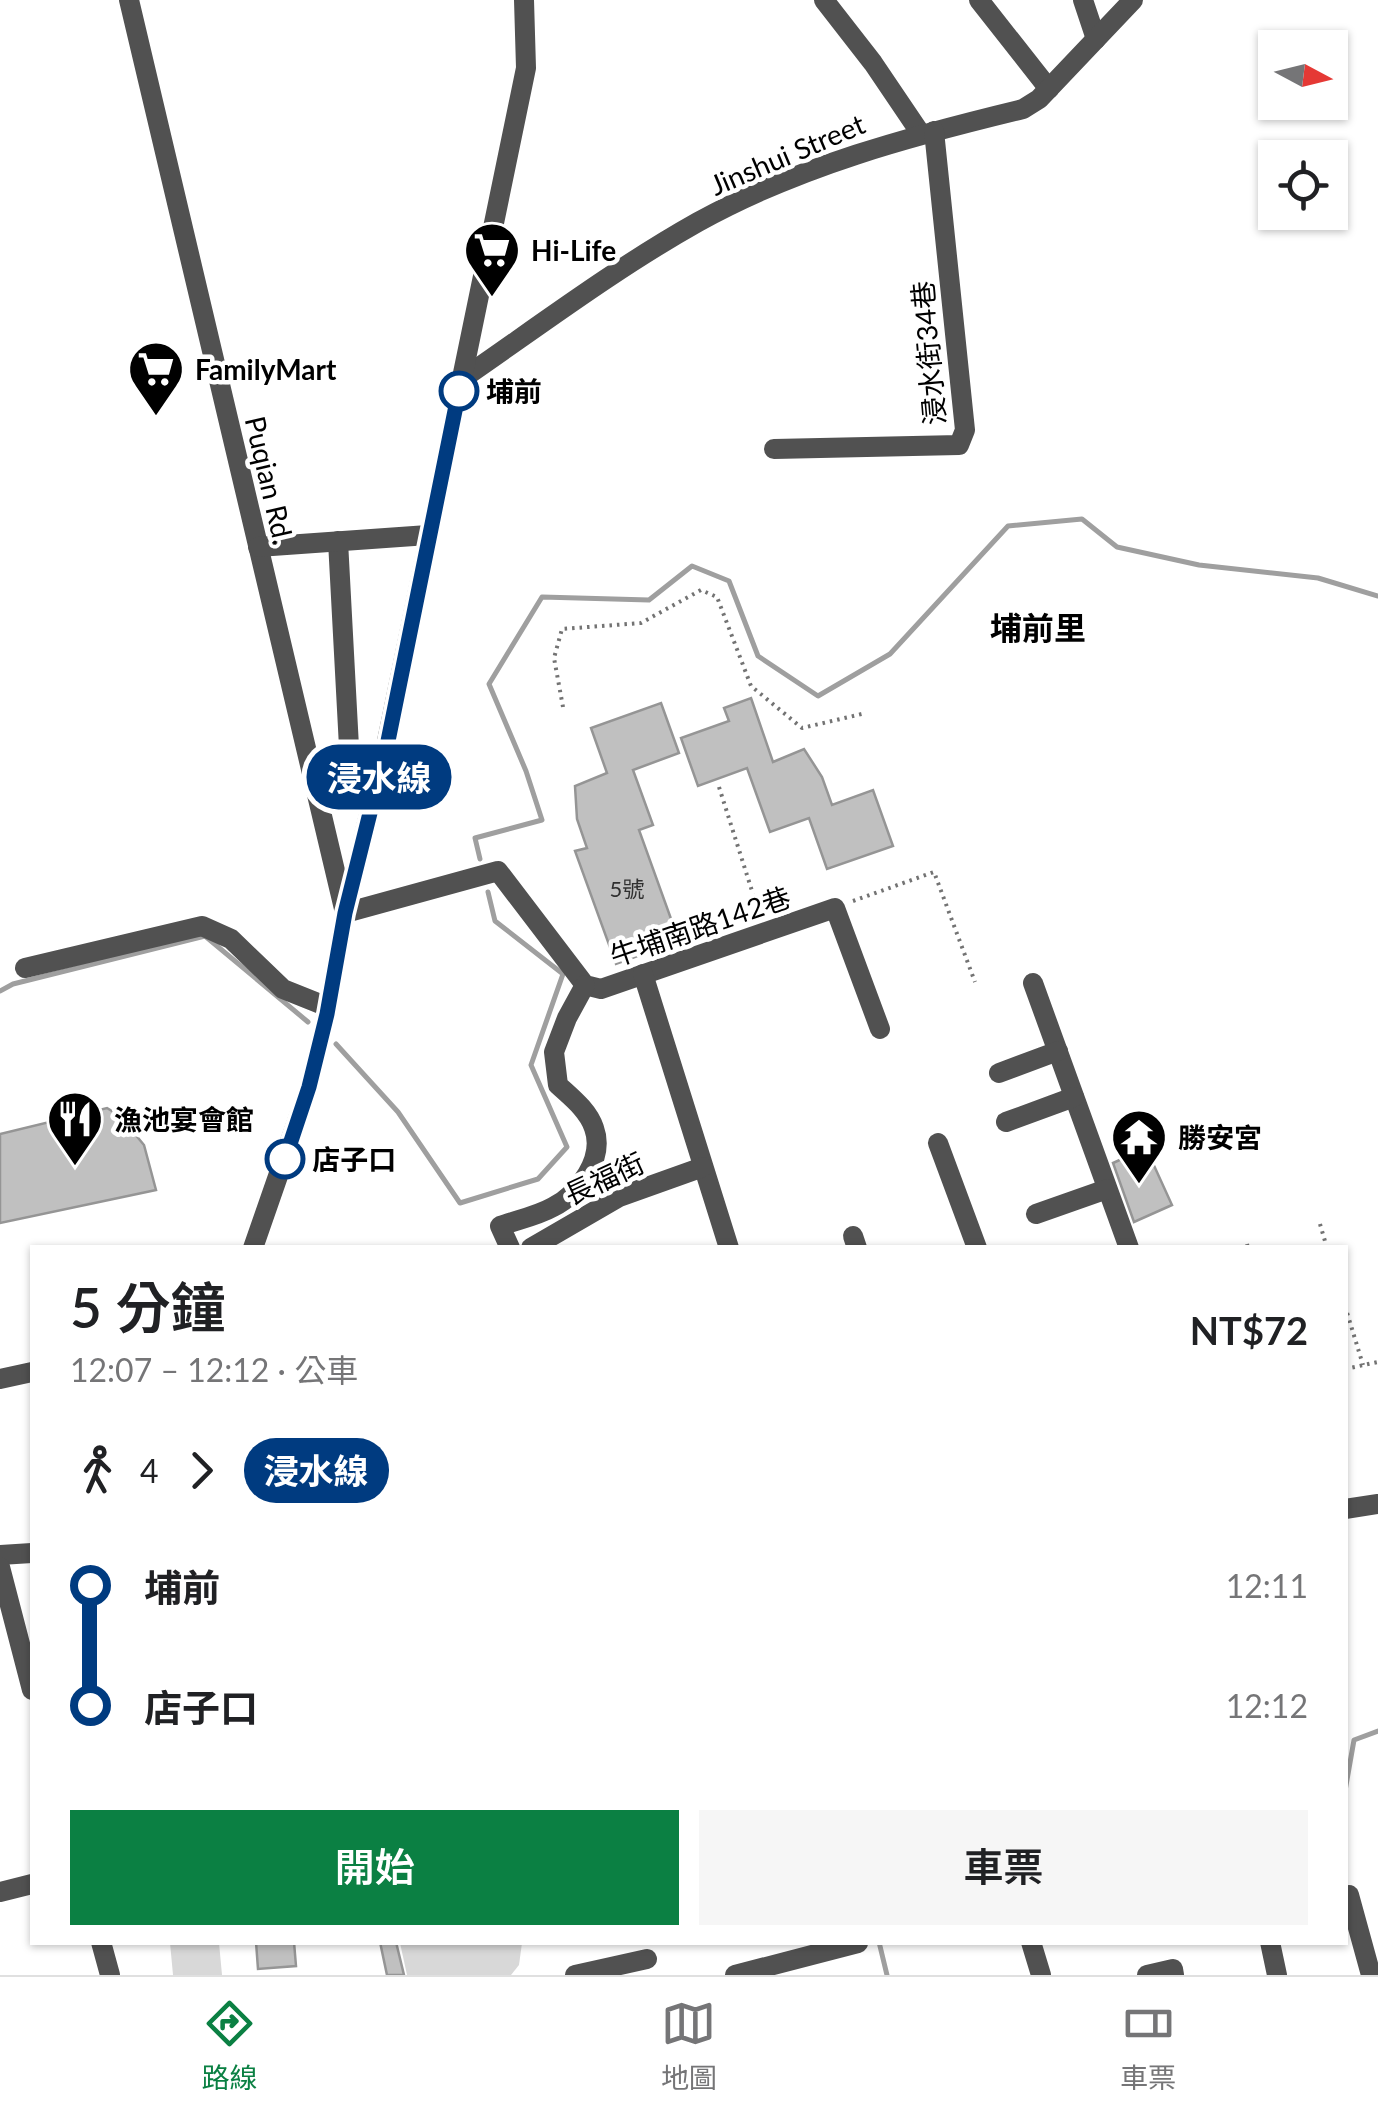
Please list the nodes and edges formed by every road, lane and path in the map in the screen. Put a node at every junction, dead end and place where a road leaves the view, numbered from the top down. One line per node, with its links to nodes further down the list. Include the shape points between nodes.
1 (128, 0): 14 (street, Puqian Rd.)
2 (524, 0): 10 (street, via 526,68)
3 (824, 0): 9 (street)
4 (979, 0): 8 (street)
5 (1082, 0): 7 (street)
6 (1133, 0): 7 (street, Jinshui Street)
7 (1096, 39): 8 (street, Jinshui Street)
8 (1049, 89): 9 (street, Jinshui Street, via 1023,109)
9 (927, 133): 10 (street, Jinshui Street, via 775,185 700,221); 11 (street, 浸水街34巷, via 964,430 959,445)
10 (462, 379): 12 (street)
11 (774, 449)
12 (428, 535): 13 (street); 20 (street, via 388,741)
13 (338, 541): 14 (street); 17 (street)
14 (258, 546): 20 (street, Puqian Rd.)
15 (563, 707): 16 (path, via 554,658 562,629 641,623 701,590 718,597 751,686 802,728)
16 (866, 713)
17 (350, 747)
18 (719, 788): 21 (path)
19 (835, 908): 21 (street, 牛埔南路142巷); 24 (path, via 934,872); 28 (street)
20 (345, 913): 26 (street, 牛埔南路142巷, via 498,871); 27 (street)
21 (765, 932): 23 (street, 牛埔南路142巷)
22 (24, 968): 27 (street, via 202,926 231,939 283,990)
23 (643, 974): 26 (street, 牛埔南路142巷, via 601,990); 34 (street)
24 (975, 982)
25 (1033, 983): 29 (street)
26 (584, 986): 39 (street, via 554,1052 558,1085 595,1129 594,1161 579,1187 554,1207 500,1226)
27 (328, 1007): 38 (street, via 309,1087)
28 (880, 1029)
29 (1058, 1050): 30 (street); 31 (street)
30 (999, 1072)
31 (1074, 1097): 32 (street); 35 (street)
32 (1006, 1122)
33 (938, 1142): 42 (street)
34 (703, 1167): 40 (street, 長福街, via 619,1197); 41 (street)
35 (1107, 1188): 36 (street); 43 (street)
36 (1036, 1214)
37 (1320, 1224): 44 (path)
38 (255, 1245)
39 (509, 1245)
40 (536, 1245)
41 (728, 1245)
42 (976, 1245)
43 (1128, 1245)
44 (1326, 1245)
45 (1348, 1316): 47 (path)
46 (1378, 1362): 47 (path)
47 (1363, 1365): 48 (path)
48 (1348, 1368)
49 (30, 1372): 50 (street)
50 (0, 1379)
51 (1378, 1504): 52 (street)
52 (1348, 1509)
53 (30, 1553): 54 (street)
54 (0, 1556)
55 (0, 1567): 56 (street)
56 (30, 1682)
57 (30, 1884): 58 (street)
58 (0, 1892)
59 (1348, 1899): 72 (street)
60 (102, 1945): 65 (street)
61 (850, 1945): 67 (street)
62 (1033, 1945): 68 (street)
63 (1271, 1945): 71 (street)
64 (647, 1959): 66 (street)
65 (110, 1975)
66 (575, 1975)
67 (735, 1975)
68 (1041, 1975)
69 (1146, 1975): 70 (street)
70 (1174, 1975)
71 (1277, 1975)
72 (1371, 1975)

